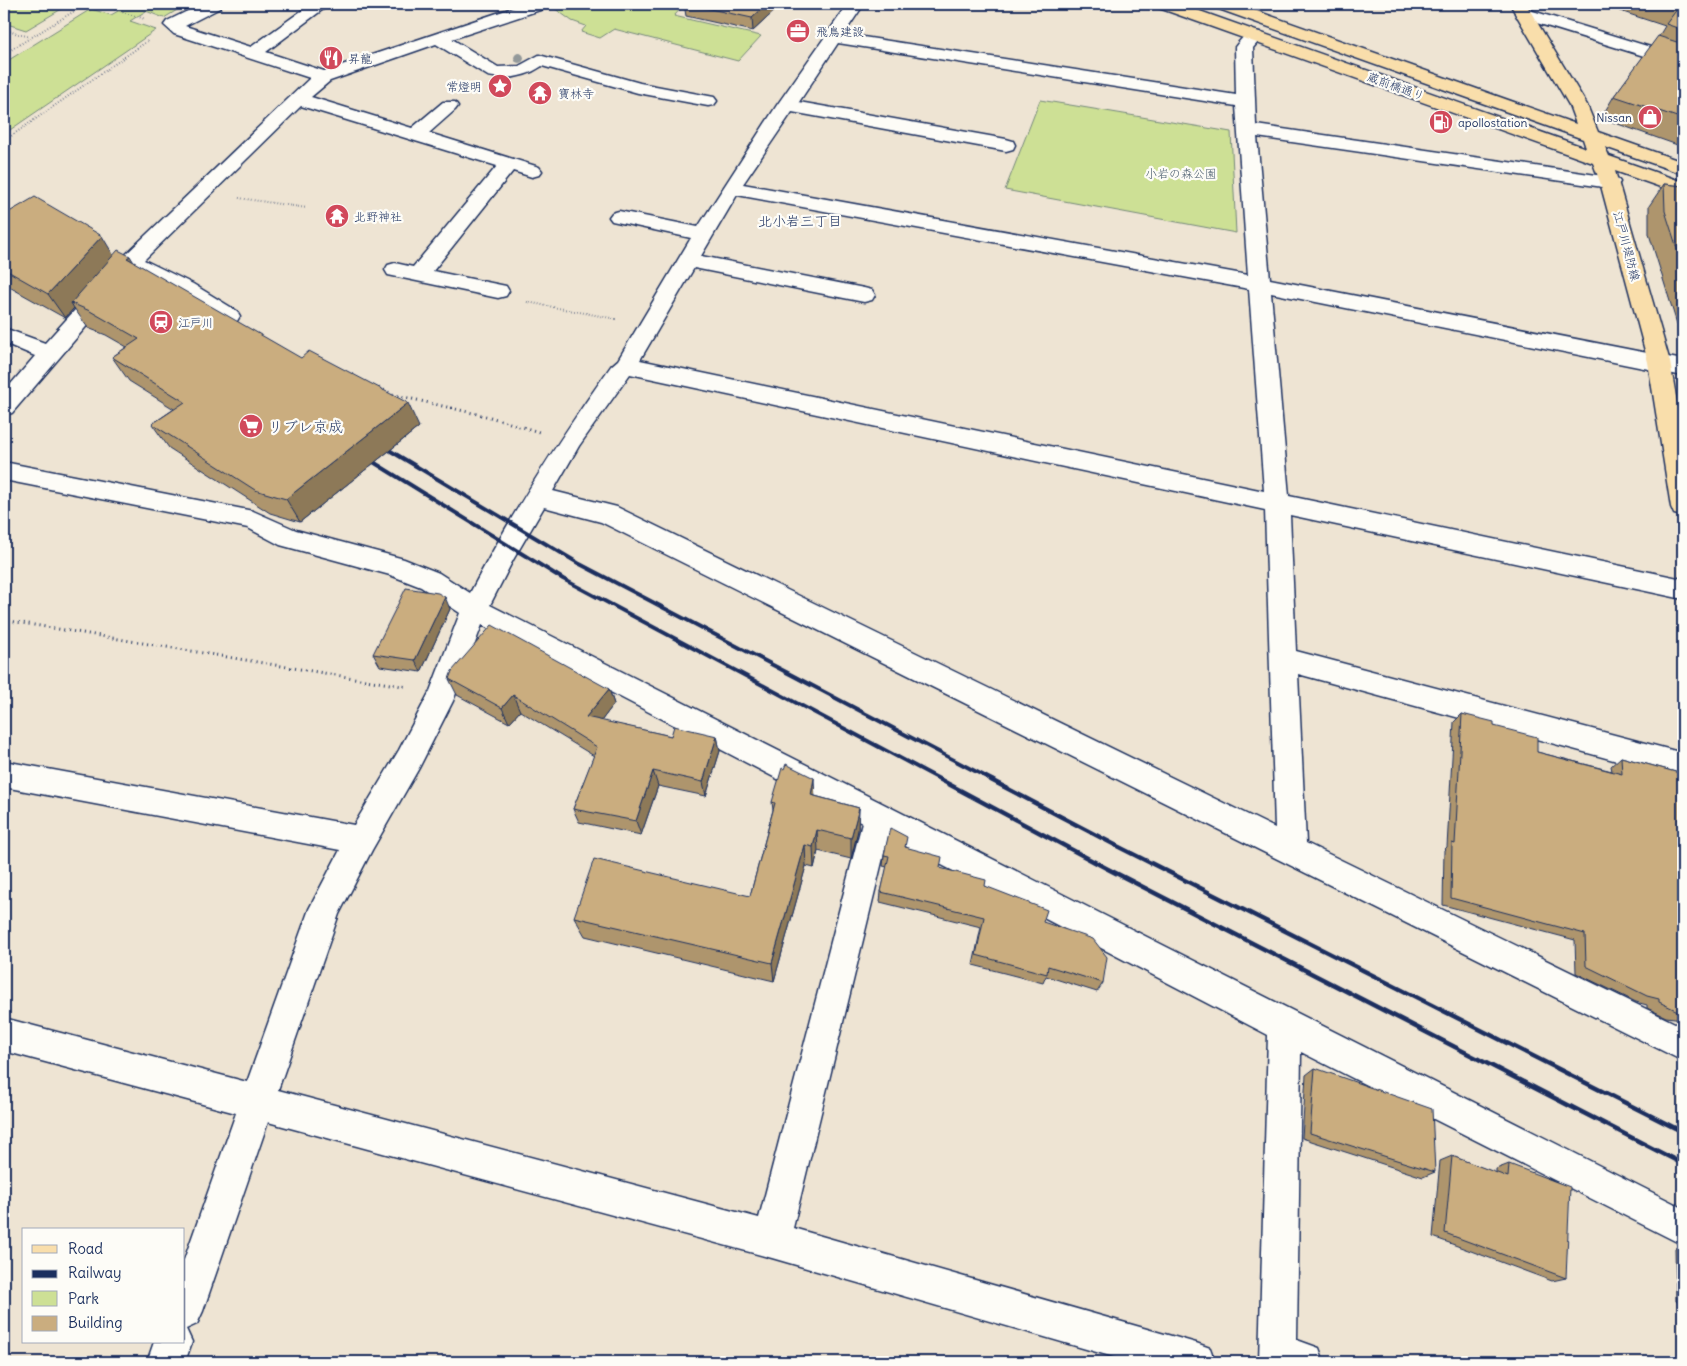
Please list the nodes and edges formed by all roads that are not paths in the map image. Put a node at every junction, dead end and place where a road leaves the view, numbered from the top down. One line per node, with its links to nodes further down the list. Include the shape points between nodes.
1 (194, 4): 9 (street)
2 (214, 4): 9 (street)
3 (322, 4): 13 (street)
4 (540, 4): 12 (street)
5 (856, 4): 10 (street)
6 (1165, 4): 11 (main road, 蔵前橋通り)
7 (1223, 4): 23 (main road, 蔵前橋通り)
8 (1521, 8): 14 (street); 23 (main road, 江戸川堤防線, via 1578,105)
9 (173, 25): 13 (street)
10 (832, 36): 18 (street); 19 (street)
11 (1254, 36): 18 (street, via 1244,46); 25 (main road, 蔵前橋通り)
12 (437, 37): 15 (street); 17 (street, via 494,72 523,71 539,60 638,88)
13 (254, 53): 15 (street)
14 (1683, 63)
15 (324, 76): 16 (street)
16 (297, 99): 22 (street); 35 (street)
17 (708, 100)
18 (1245, 102): 21 (street)
19 (786, 105): 24 (street); 30 (street)
20 (448, 106): 22 (street)
21 (1249, 130): 29 (street); 38 (street)
22 (416, 135): 26 (street)
23 (1590, 135): 25 (main road, 江戸川堤防線); 27 (main road, 蔵前橋通り)
24 (1006, 145)
25 (1601, 159): 29 (main road, 江戸川堤防線); 31 (main road, 蔵前橋通り)
26 (509, 164): 28 (street); 37 (street)
27 (1683, 168)
28 (532, 171)
29 (1610, 182): 44 (main road, 江戸川堤防線)
30 (731, 188): 33 (street); 38 (street)
31 (1683, 189)
32 (619, 217): 33 (street)
33 (702, 234): 34 (street)
34 (687, 260): 40 (street); 45 (street)
35 (130, 262): 41 (street); 43 (street)
36 (395, 270): 37 (street)
37 (418, 275): 39 (street)
38 (1259, 284): 44 (street); 50 (street)
39 (498, 291)
40 (864, 295)
41 (230, 316)
42 (4, 335): 43 (street)
43 (48, 353): 47 (street)
44 (1659, 362): 46 (street); 51 (main road, 江戸川堤防線)
45 (626, 364): 49 (street, via 570,440); 50 (street)
46 (1683, 368)
47 (4, 407)
48 (4, 471): 53 (street, via 253,520 290,538 395,566 430,580)
49 (537, 496): 53 (street); 59 (street, via 608,514)
50 (1277, 503): 52 (street); 54 (street)
51 (1683, 507)
52 (1683, 590)
53 (475, 609): 57 (street); 58 (street, via 443,693)
54 (1284, 659): 55 (street); 59 (street)
55 (1683, 766)
56 (4, 774): 58 (street)
57 (878, 817): 60 (street); 65 (street)
58 (361, 840): 63 (street, via 325,909)
59 (1291, 850): 62 (street)
60 (1285, 1026): 64 (street); 68 (street)
61 (4, 1034): 63 (street)
62 (1683, 1044)
63 (257, 1101): 65 (street); 66 (street)
64 (1683, 1227)
65 (772, 1240): 70 (street)
66 (185, 1308)
67 (172, 1344): 69 (street)
68 (1288, 1359)
69 (166, 1362)
70 (1196, 1362)

